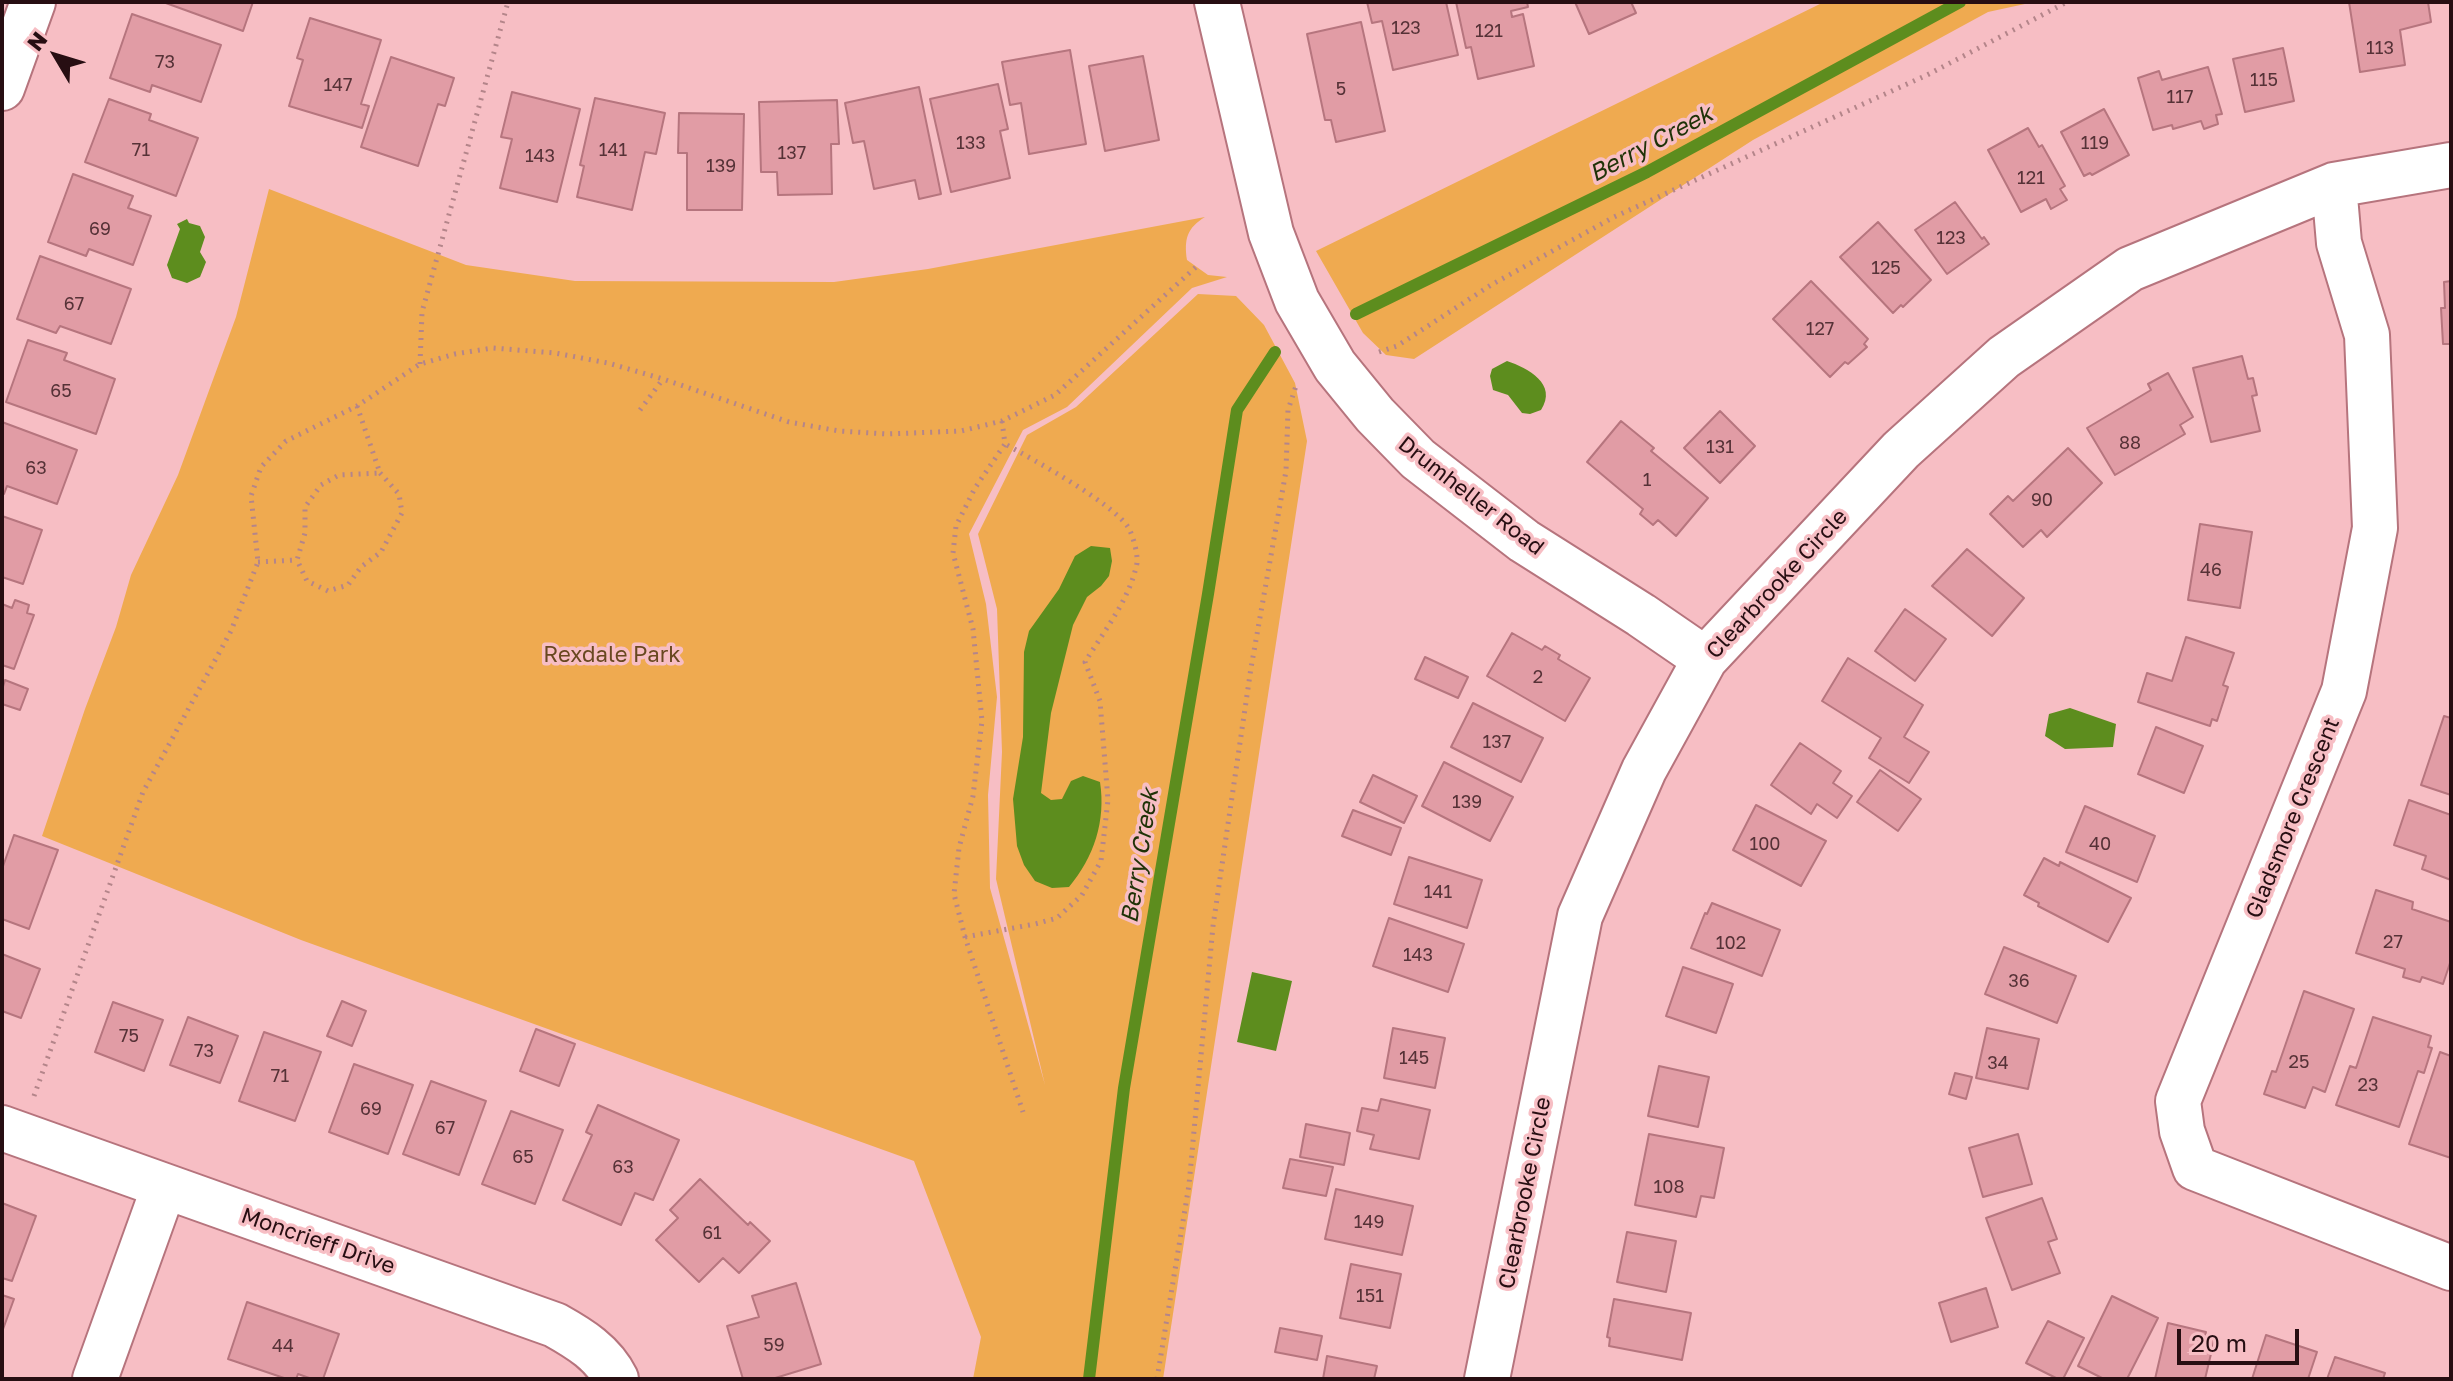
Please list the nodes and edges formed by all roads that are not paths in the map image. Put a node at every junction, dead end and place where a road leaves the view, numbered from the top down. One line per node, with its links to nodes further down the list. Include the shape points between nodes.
1 (33, 2): 3 (street)
2 (1217, 2): 6 (street, Drumheller Road, via 1271,233 1297,301 1335,366 1418,459 1524,541)
3 (2, 88)
4 (2451, 165): 5 (street, Clearbrooke Circle)
5 (2334, 185): 6 (street, Clearbrooke Circle, via 2130,269 2004,357 1901,450); 9 (street, Gladsmore Crescent, via 2339,243 2367,335 2375,528 2344,691 2178,1101 2195,1168)
6 (1705, 659): 12 (street, Clearbrooke Circle, via 1644,770 1580,916)
7 (11, 1131): 8 (street, Moncrieff Drive)
8 (164, 1187): 10 (street); 11 (street, Moncrieff Drive, via 555,1325 586,1343)
9 (2451, 1268)
10 (95, 1379)
11 (616, 1379)
12 (1487, 1379)

